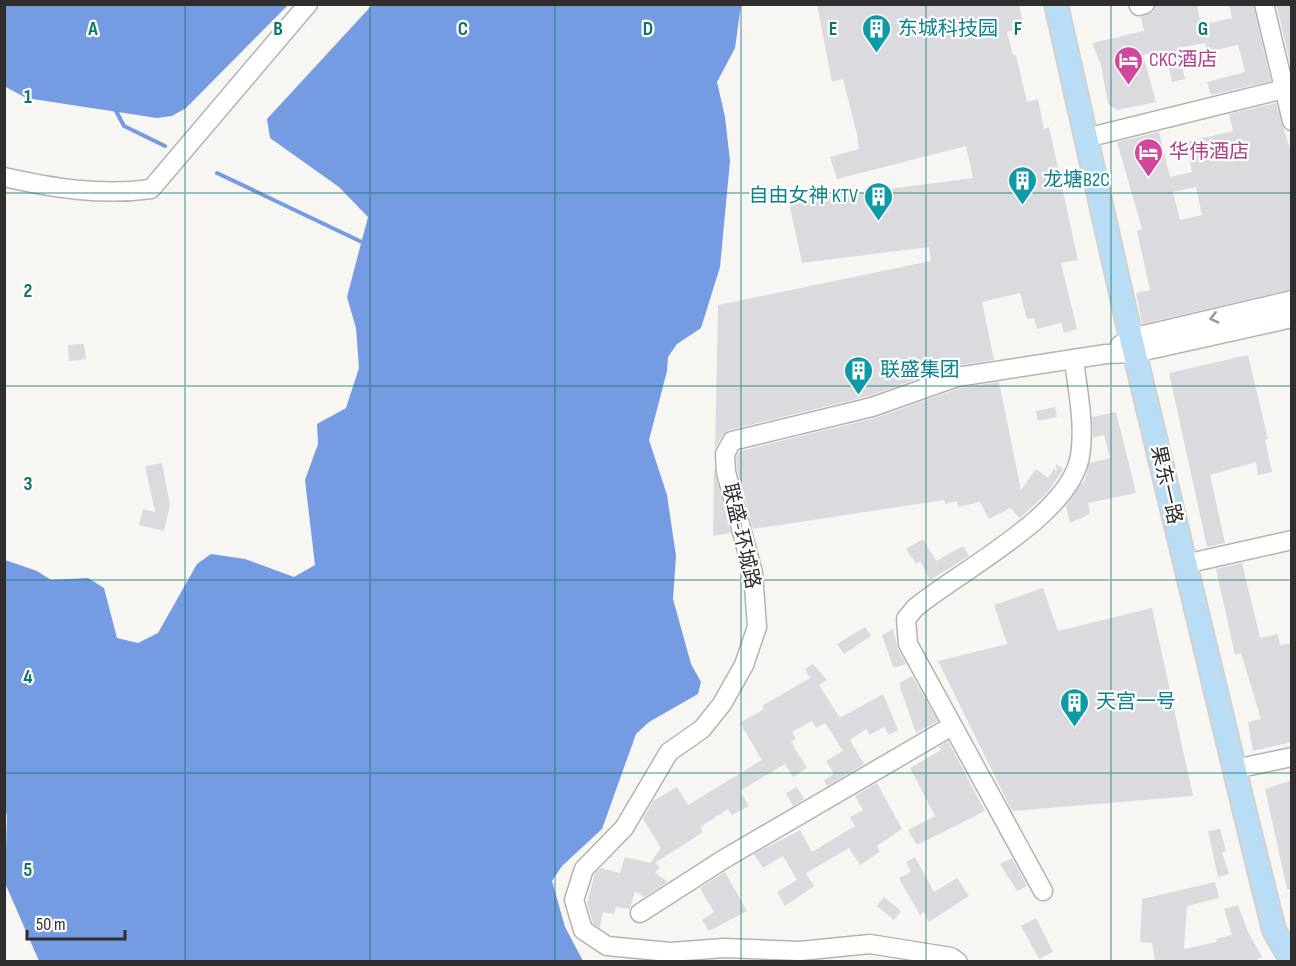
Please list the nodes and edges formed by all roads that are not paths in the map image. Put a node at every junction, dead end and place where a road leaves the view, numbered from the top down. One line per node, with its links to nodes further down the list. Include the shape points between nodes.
1 (308, 4): 7 (street, via 151,189 116,194)
2 (1056, 4): 6 (main road, 果东一路)
3 (1264, 4): 4 (street)
4 (1288, 88): 5 (street); 6 (street)
5 (1292, 121)
6 (1086, 138): 11 (main road, 果东一路)
7 (4, 177)
8 (1292, 300): 10 (street)
9 (1292, 318): 10 (street)
10 (1245, 320): 11 (street, 联盛-环城路)
11 (1133, 346): 12 (street, 联盛-环城路); 14 (main road, 果东一路)
12 (1074, 361): 15 (street, via 1080,457 1063,491 1027,526 924,600 906,619 909,644); 21 (street, 联盛-环城路, via 957,377 872,407 732,441 726,454 726,472 753,573 756,599 757,627 744,665 722,704 702,729 669,752 624,828 584,869 574,900 583,930 607,946 670,952 724,948 800,951 870,944 951,957)
13 (1292, 540): 14 (street)
14 (1185, 564): 17 (main road, 果东一路)
15 (952, 726): 18 (street); 19 (street, via 724,859)
16 (1292, 757): 17 (street)
17 (1235, 770): 20 (main road, 果东一路, via 1274,930)
18 (1043, 891)
19 (640, 913)
20 (1292, 961)
21 (958, 962)

